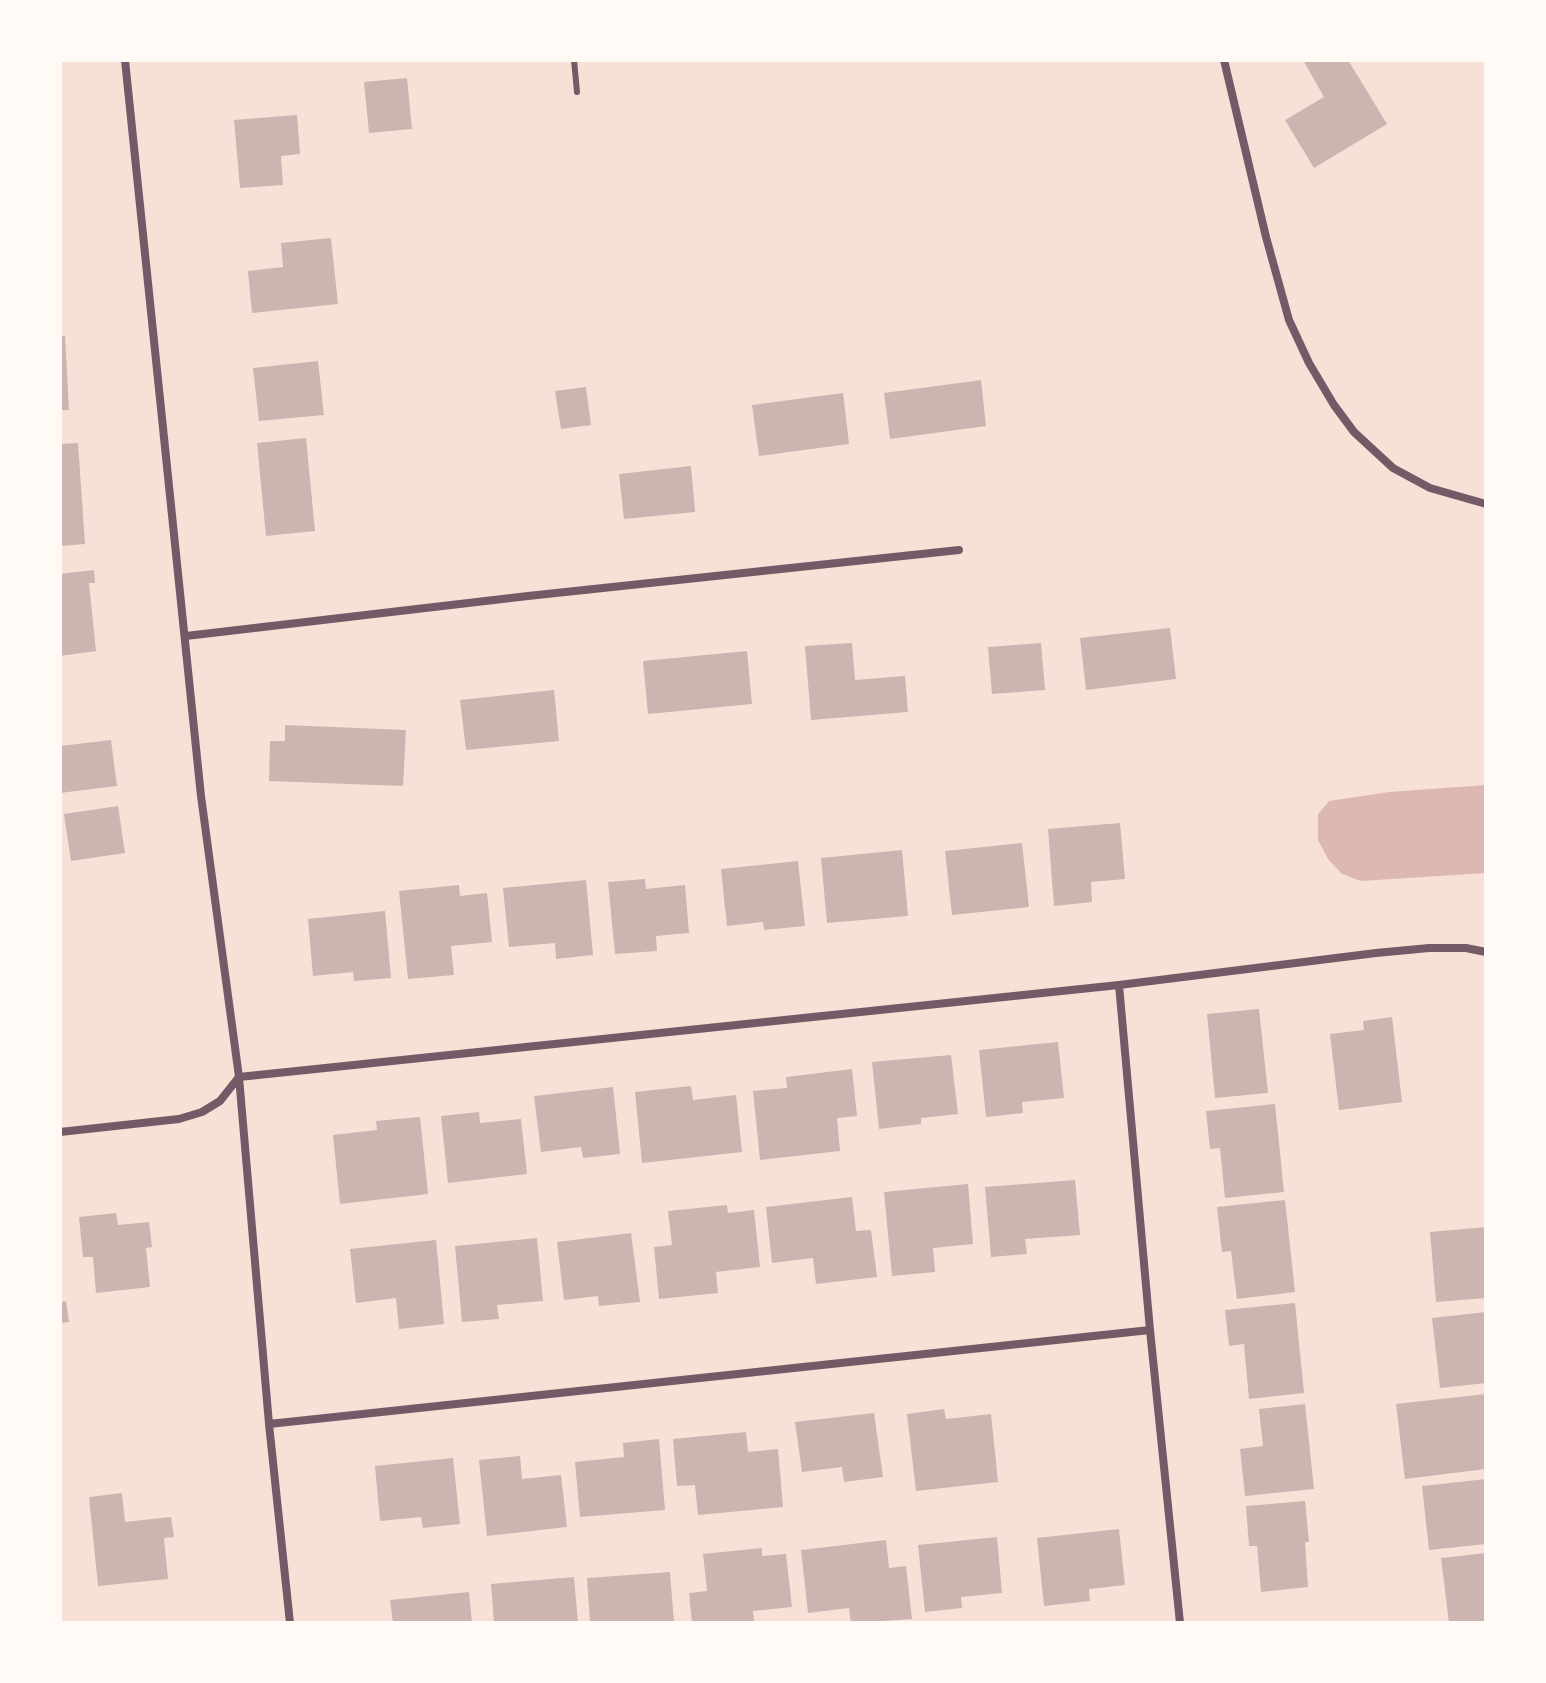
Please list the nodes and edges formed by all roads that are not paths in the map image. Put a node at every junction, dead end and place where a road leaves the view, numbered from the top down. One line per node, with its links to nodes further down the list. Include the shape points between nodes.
1 (125, 60): 7 (street)
2 (574, 60): 4 (lane)
3 (1224, 60): 5 (street, via 1289,320 1328,394 1354,432 1393,468 1430,488)
4 (577, 92)
5 (1486, 504)
6 (959, 550): 7 (street)
7 (186, 636): 10 (street, via 201,796)
8 (1486, 952): 9 (street, via 1429,948)
9 (1119, 985): 10 (street); 12 (street)
10 (239, 1077): 11 (street, via 220,1101 202,1112); 13 (street)
11 (60, 1132)
12 (1150, 1330): 13 (street); 15 (street)
13 (269, 1424): 14 (street)
14 (290, 1623)
15 (1180, 1623)

